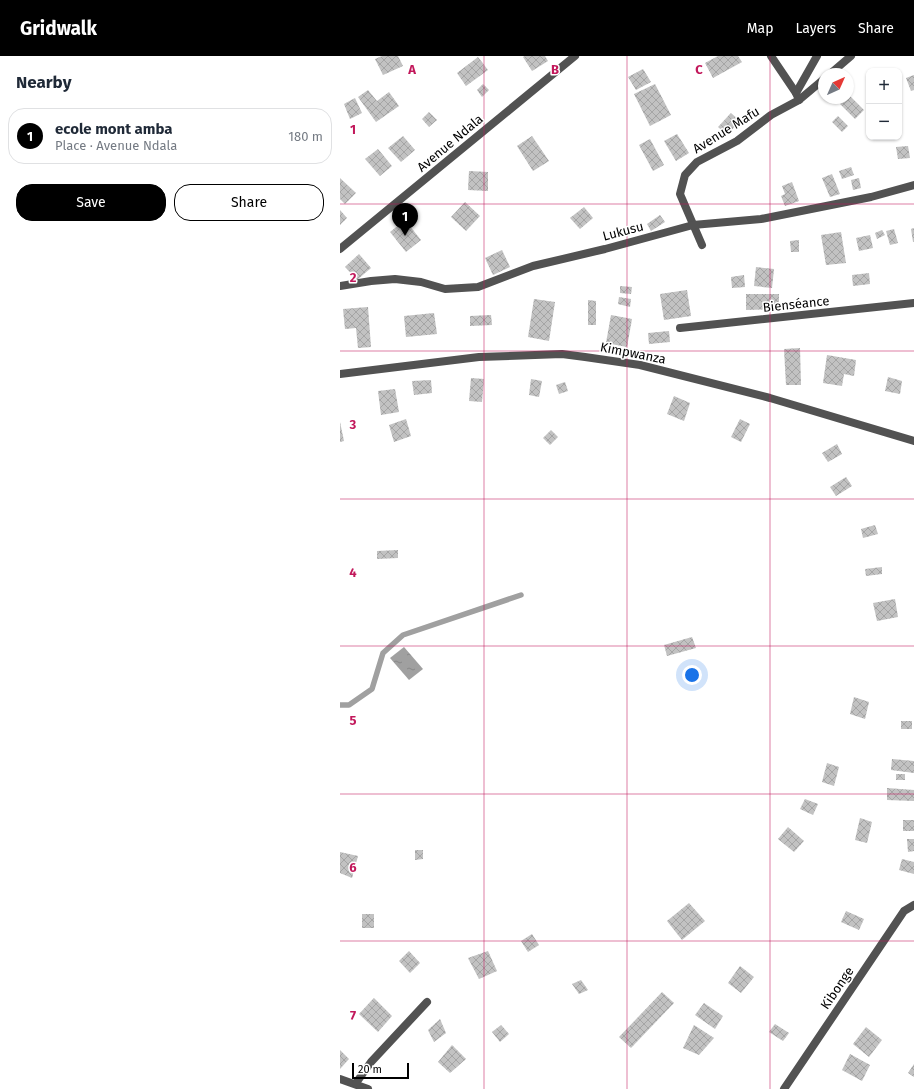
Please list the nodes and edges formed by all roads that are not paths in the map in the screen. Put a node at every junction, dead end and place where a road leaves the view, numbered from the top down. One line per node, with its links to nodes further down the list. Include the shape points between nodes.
1 (575, 56): 11 (street, Avenue Ndala)
2 (771, 56): 7 (street)
3 (817, 56): 7 (street)
4 (851, 56): 5 (street)
5 (837, 68)
6 (818, 83): 7 (street, Avenue Mafu)
7 (798, 96): 9 (street, Avenue Mafu, via 737,141 697,162 685,175 680,194)
8 (914, 185): 9 (street, Lukusu, via 871,197 761,219)
9 (693, 225): 10 (street, Avenue Mafu); 12 (street, Lukusu, via 532,266 478,287 446,289 421,282 395,280)
10 (702, 245)
11 (340, 249)
12 (340, 286)
13 (914, 303): 14 (street, Bienséance)
14 (680, 328)
15 (340, 374): 16 (street, Kimpwanza, via 479,357 562,354 640,365 770,398)
16 (914, 441)
17 (914, 905): 22 (street, Kibonge, via 904,911)
18 (428, 1002): 20 (street, via 371,1062)
19 (340, 1079): 20 (street)
20 (356, 1083): 21 (street)
21 (368, 1089)
22 (784, 1089)

